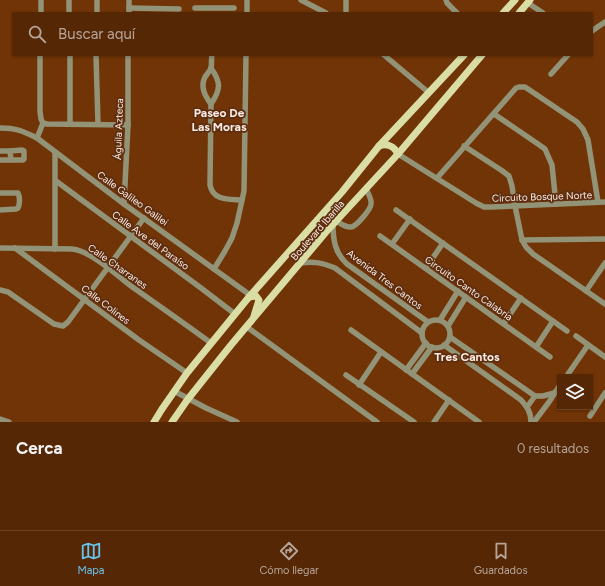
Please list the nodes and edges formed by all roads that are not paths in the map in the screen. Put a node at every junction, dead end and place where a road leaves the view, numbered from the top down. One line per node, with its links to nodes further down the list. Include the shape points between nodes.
1 (41, 0): 17 (street)
2 (69, 0): 18 (street)
3 (97, 0): 19 (street)
4 (129, 0): 15 (street)
5 (247, 0): 20 (street)
6 (301, 0): 21 (street)
7 (346, 0): 22 (street)
8 (446, 0): 23 (street)
9 (515, 0): 24 (main road)
10 (529, 1): 25 (main road); 26 (street)
11 (195, 8): 14 (street)
12 (234, 8): 14 (street)
13 (179, 9): 16 (street)
14 (214, 10)
15 (129, 11): 16 (street)
16 (164, 11)
17 (40, 12)
18 (69, 12)
19 (97, 12)
20 (246, 12)
21 (324, 12)
22 (346, 12)
23 (456, 12)
24 (504, 12)
25 (520, 12)
26 (542, 12)
27 (605, 22): 28 (street)
28 (593, 30)
29 (40, 56): 44 (street, via 40,111)
30 (70, 56): 45 (street)
31 (96, 56): 46 (street)
32 (128, 56): 47 (street, Águila Azteca)
33 (212, 56): 39 (street)
34 (246, 56): 63 (street, via 245,178)
35 (385, 56): 41 (street)
36 (463, 56): 41 (main road, Boulevard Ibarilla)
37 (481, 56): 55 (main road, Boulevard Ibarilla)
38 (567, 56): 40 (street)
39 (211, 68): 42 (street, via 219,85 217,95); 42 (street, via 203,84)
40 (550, 74)
41 (428, 92): 50 (main road, Boulevard Ibarilla)
42 (211, 104): 63 (street, via 211,190 214,195 223,198)
43 (494, 114): 51 (street); 64 (street, via 516,88 525,87 577,122 588,140); 67 (street, via 545,149 552,165)
44 (45, 124): 45 (street); 49 (street)
45 (70, 124): 46 (street)
46 (98, 124): 47 (street)
47 (128, 125): 66 (street, Águila Azteca)
48 (0, 128): 49 (street, Calle Galileo Galilei, via 11,128)
49 (36, 138): 54 (street, Calle Galileo Galilei)
50 (379, 146): 55 (main road, via 388,145 396,149); 62 (main road, Boulevard Ibarilla)
51 (464, 146): 58 (street); 68 (street, via 508,176)
52 (0, 151): 53 (street)
53 (10, 151): 57 (street); 57 (street, via 23,151 24,159)
54 (56, 152): 59 (street); 66 (street, Calle Galileo Galilei)
55 (398, 154): 58 (street, Circuito Bosque Norte); 60 (main road, Boulevard Ibarilla)
56 (0, 160): 57 (street)
57 (11, 160)
58 (437, 178): 68 (street, Circuito Bosque Norte, via 484,206)
59 (56, 181): 75 (street, Calle Ave del Paraíso); 83 (street)
60 (366, 188): 73 (main road, Boulevard Ibarilla); 73 (street, via 371,200 370,209 352,227)
61 (0, 192): 69 (street, via 15,192 19,196 19,206 16,210)
62 (342, 192): 74 (main road, via 338,201 321,221 321,226); 92 (main road, Boulevard Ibarilla)
63 (242, 200): 88 (street, via 232,238)
64 (598, 202): 65 (street, Circuito Bosque Norte); 67 (street, Circuito Bosque Norte)
65 (605, 202)
66 (124, 204): 71 (street, Calle Galileo Galilei)
67 (556, 204): 68 (street, Circuito Bosque Norte)
68 (515, 206): 78 (street)
69 (0, 210)
70 (396, 210): 72 (street)
71 (144, 218): 75 (street); 88 (street, Calle Galileo Galilei)
72 (410, 220): 79 (street); 80 (street)
73 (335, 222): 74 (main road, Boulevard Ibarilla); 101 (street, Avenida Tres Cantos, via 334,242 341,259)
74 (326, 232): 84 (main road, Boulevard Ibarilla)
75 (130, 236): 86 (street); 97 (street, Calle Ave del Paraíso)
76 (380, 236): 80 (street, Circuito Canto Calabria)
77 (605, 239): 78 (street)
78 (522, 240): 90 (street, via 533,254)
79 (443, 243): 87 (street); 94 (street)
80 (392, 244): 87 (street, Circuito Canto Calabria)
81 (0, 248): 82 (street, Calle Charranes)
82 (15, 248): 83 (street, Calle Charranes); 95 (street, Calle Colines)
83 (55, 249): 86 (street, Calle Charranes, via 81,250)
84 (301, 263): 98 (main road, Boulevard Ibarilla); 107 (street, Avenida Tres Cantos, via 318,262 335,268)
85 (605, 264): 90 (street)
86 (108, 268): 95 (street); 110 (street, Calle Charranes)
87 (426, 268): 91 (street, Circuito Canto Calabria)
88 (214, 269): 92 (street, Calle Galileo Galilei)
89 (0, 290): 95 (street, via 8,292 49,321 61,326 65,326)
90 (586, 290): 96 (street)
91 (458, 291): 93 (street, Circuito Canto Calabria); 99 (street)
92 (250, 296): 97 (main road, Boulevard Ibarilla); 98 (main road, via 256,296 259,300)
93 (466, 297): 102 (street, Circuito Canto Calabria); 103 (street)
94 (521, 298): 100 (street); 102 (street)
95 (85, 300): 120 (street, Calle Colines)
96 (605, 304)
97 (235, 314): 110 (main road, Boulevard Ibarilla)
98 (253, 320): 104 (main road, Boulevard Ibarilla)
99 (440, 320): 101 (street); 103 (street)
100 (553, 321): 106 (street); 114 (street)
101 (428, 322): 107 (street)
102 (504, 323): 114 (street, Circuito Canto Calabria)
103 (448, 326): 109 (street)
104 (247, 327): 130 (main road, Boulevard Ibarilla); 139 (street)
105 (351, 330): 116 (street)
106 (567, 331)
107 (422, 333): 111 (street)
108 (576, 336): 112 (street)
109 (450, 337): 113 (street); 129 (street)
110 (211, 343): 120 (main road, Boulevard Ibarilla)
111 (426, 343): 115 (street); 119 (street)
112 (588, 345): 118 (street); 122 (street)
113 (444, 346): 115 (street); 132 (street, via 521,400)
114 (536, 347): 117 (street, Circuito Canto Calabria)
115 (432, 348): 121 (street)
116 (381, 352): 119 (street); 124 (street)
117 (550, 357)
118 (605, 357)
119 (406, 370): 121 (street)
120 (188, 373): 126 (main road, Boulevard Ibarilla)
121 (412, 374): 131 (street)
122 (568, 374)
123 (346, 375): 124 (street)
124 (360, 384): 140 (street)
125 (557, 390): 128 (street)
126 (174, 391): 130 (street); 136 (main road, Boulevard Ibarilla)
127 (605, 393): 133 (street)
128 (554, 394): 129 (street); 143 (street)
129 (535, 396): 132 (street)
130 (188, 399): 137 (main road, Boulevard Ibarilla); 138 (street)
131 (449, 400): 141 (street); 142 (street)
132 (527, 407): 143 (street)
133 (590, 416)
134 (0, 419): 135 (street)
135 (9, 422)
136 (154, 422)
137 (172, 422)
138 (237, 422)
139 (377, 422)
140 (414, 422)
141 (434, 422)
142 (479, 422)
143 (533, 422)

